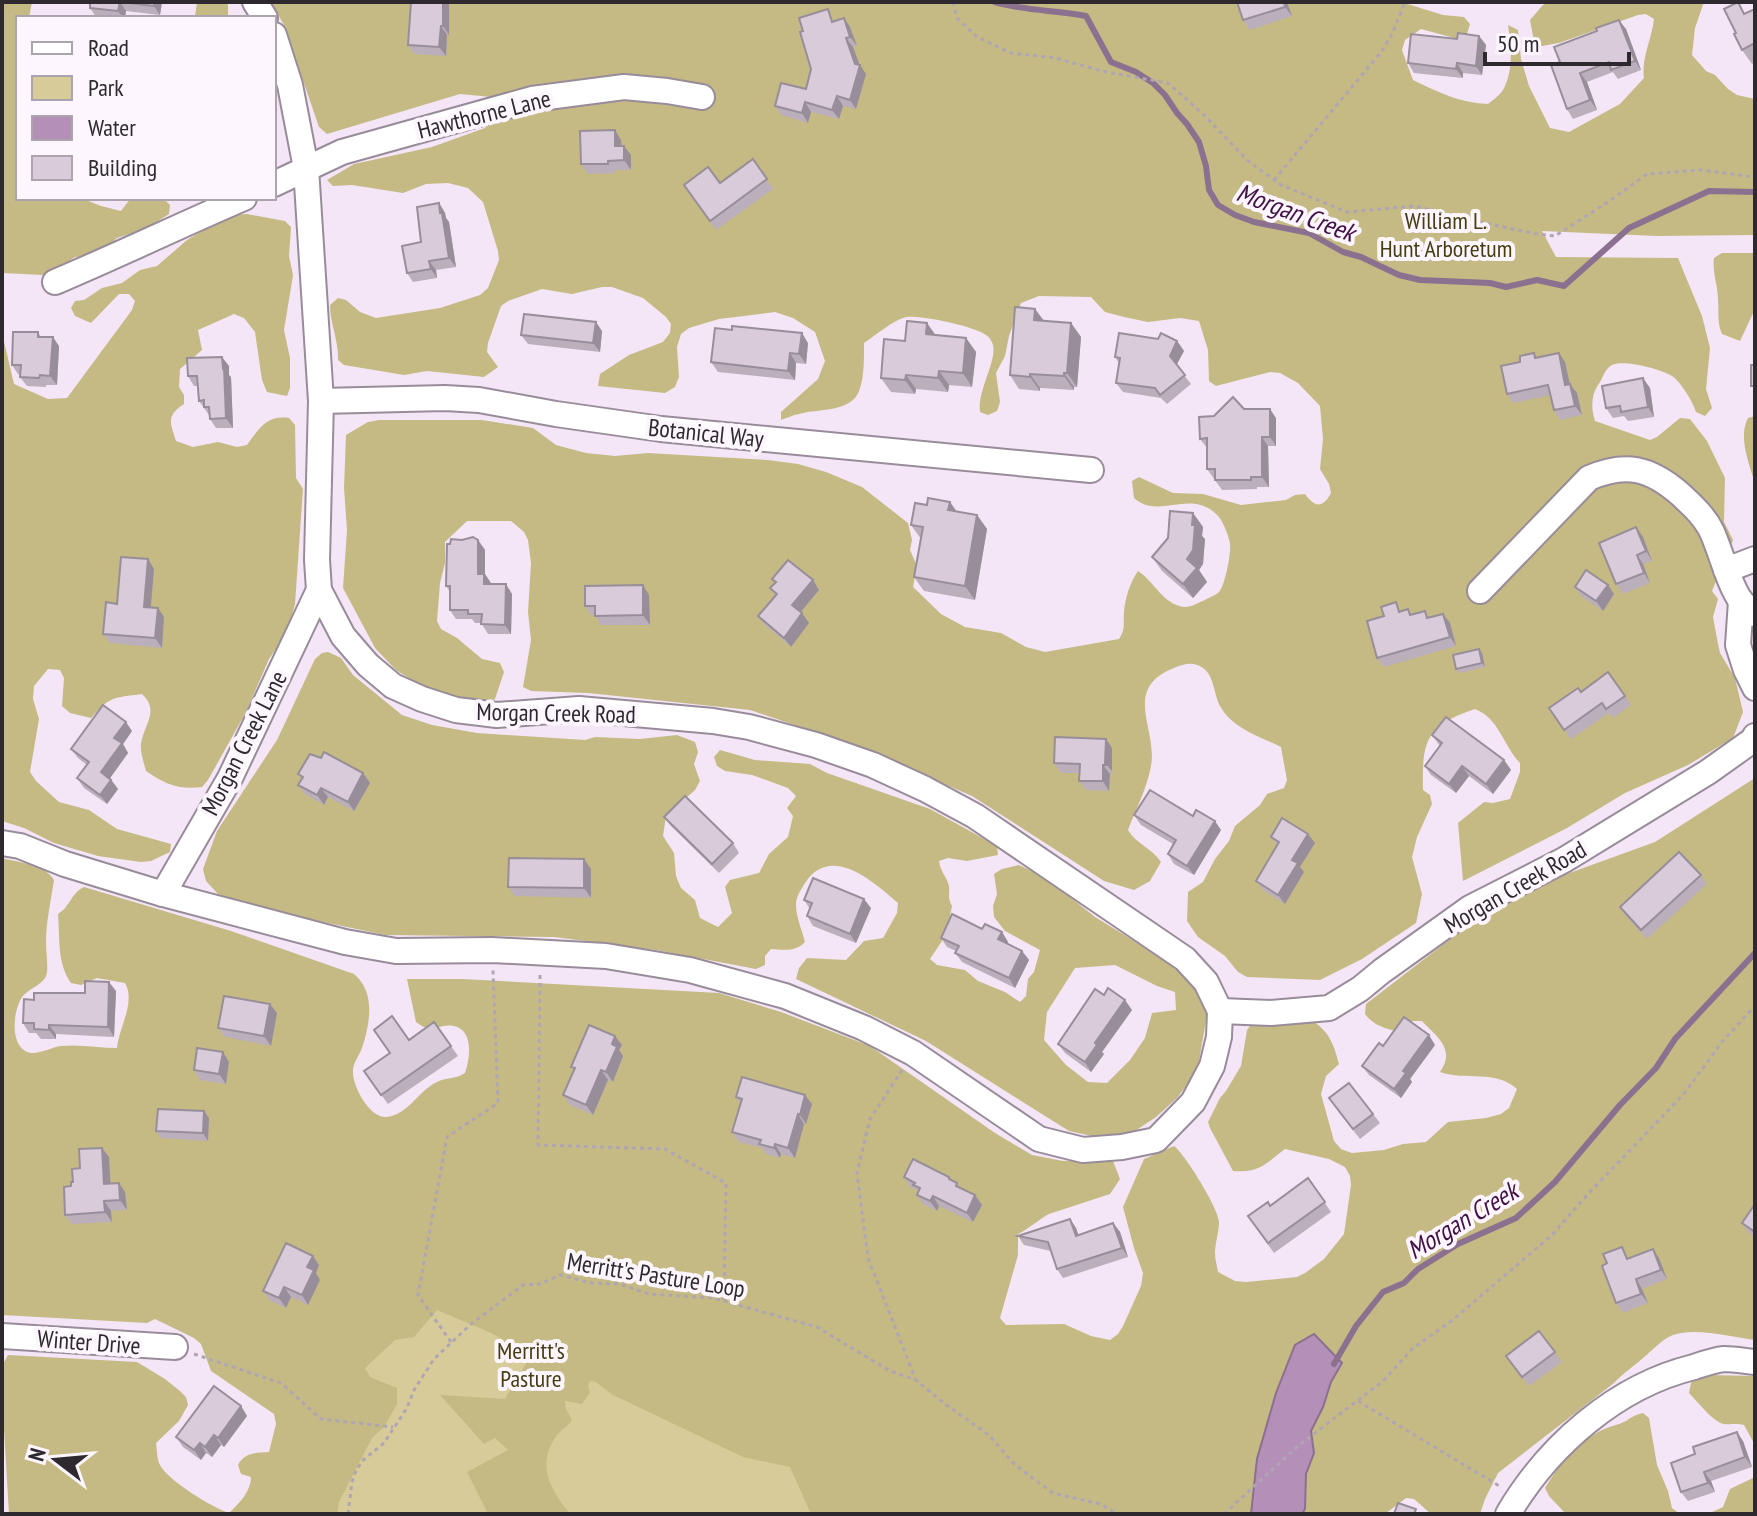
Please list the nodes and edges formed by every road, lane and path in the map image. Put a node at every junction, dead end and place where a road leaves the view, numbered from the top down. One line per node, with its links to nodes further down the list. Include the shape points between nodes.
1 (953, 2): 7 (path, via 957,18 977,37 1011,53 1168,83)
2 (1405, 2): 7 (path, via 1382,51)
3 (276, 41): 5 (street, Morgan Creek Road)
4 (702, 97): 5 (street, Hawthorne Lane, via 624,87 532,99 342,152)
5 (306, 168): 8 (street, Hawthorne Lane); 11 (street, Morgan Creek Road)
6 (1755, 177): 7 (path, via 1700,170 1647,174 1555,236 1414,206 1347,212)
7 (1274, 180)
8 (276, 183)
9 (240, 200): 10 (street)
10 (55, 282)
11 (321, 401): 12 (street, Botanical Way, via 479,400 661,429); 15 (street, Morgan Creek Road)
12 (1091, 470)
13 (1755, 559): 14 (street)
14 (1726, 570): 16 (street, via 1711,529 1693,505 1658,477 1617,469 1589,478); 17 (street)
15 (319, 590): 21 (street, Morgan Creek Lane, via 230,778); 25 (street, Morgan Creek Road, via 343,636 368,665 393,686 445,707 497,715 579,709 713,721 816,745 912,783 975,816 1185,959 1206,982)
16 (1480, 591)
17 (1748, 608): 18 (street, via 1738,645)
18 (1755, 688)
19 (1755, 736): 25 (street, Morgan Creek Road, via 1708,772 1564,860 1470,908 1329,1008)
20 (2, 843): 21 (street)
21 (163, 894): 22 (street, via 396,951)
22 (492, 950): 23 (street); 29 (path, via 498,1103 447,1137 418,1295)
23 (540, 952): 26 (street, via 690,970 785,996); 27 (path, via 538,1145 665,1149 726,1183)
24 (1755, 1006): 33 (path, via 1683,1095 1552,1235 1412,1349)
25 (1220, 1011): 26 (street, via 1212,1066 1193,1102 1156,1140 1122,1147 1083,1150 1039,1139)
26 (913, 1053): 32 (path, via 870,1119 857,1173 868,1258)
27 (724, 1301): 29 (path, Merritt's Pasture Loop, via 649,1294 560,1275 523,1285); 32 (path, Merritt's Pasture Loop, via 817,1327 890,1371)
28 (2, 1336): 30 (street, Winter Drive)
29 (451, 1342): 34 (path, Merritt's Pasture Loop, via 434,1359)
30 (175, 1347): 34 (path, via 281,1383 321,1419)
31 (1755, 1362): 35 (street, via 1723,1359 1677,1371 1627,1394 1564,1442)
32 (916, 1380): 37 (path, Merritt's Pasture Loop, via 989,1435 1014,1464 1053,1493)
33 (1358, 1401): 35 (path); 38 (path, via 1298,1446)
34 (393, 1427): 36 (path, Merritt's Pasture Loop, via 355,1473)
35 (1513, 1506)
36 (348, 1514)
37 (1118, 1514)
38 (1224, 1514)

